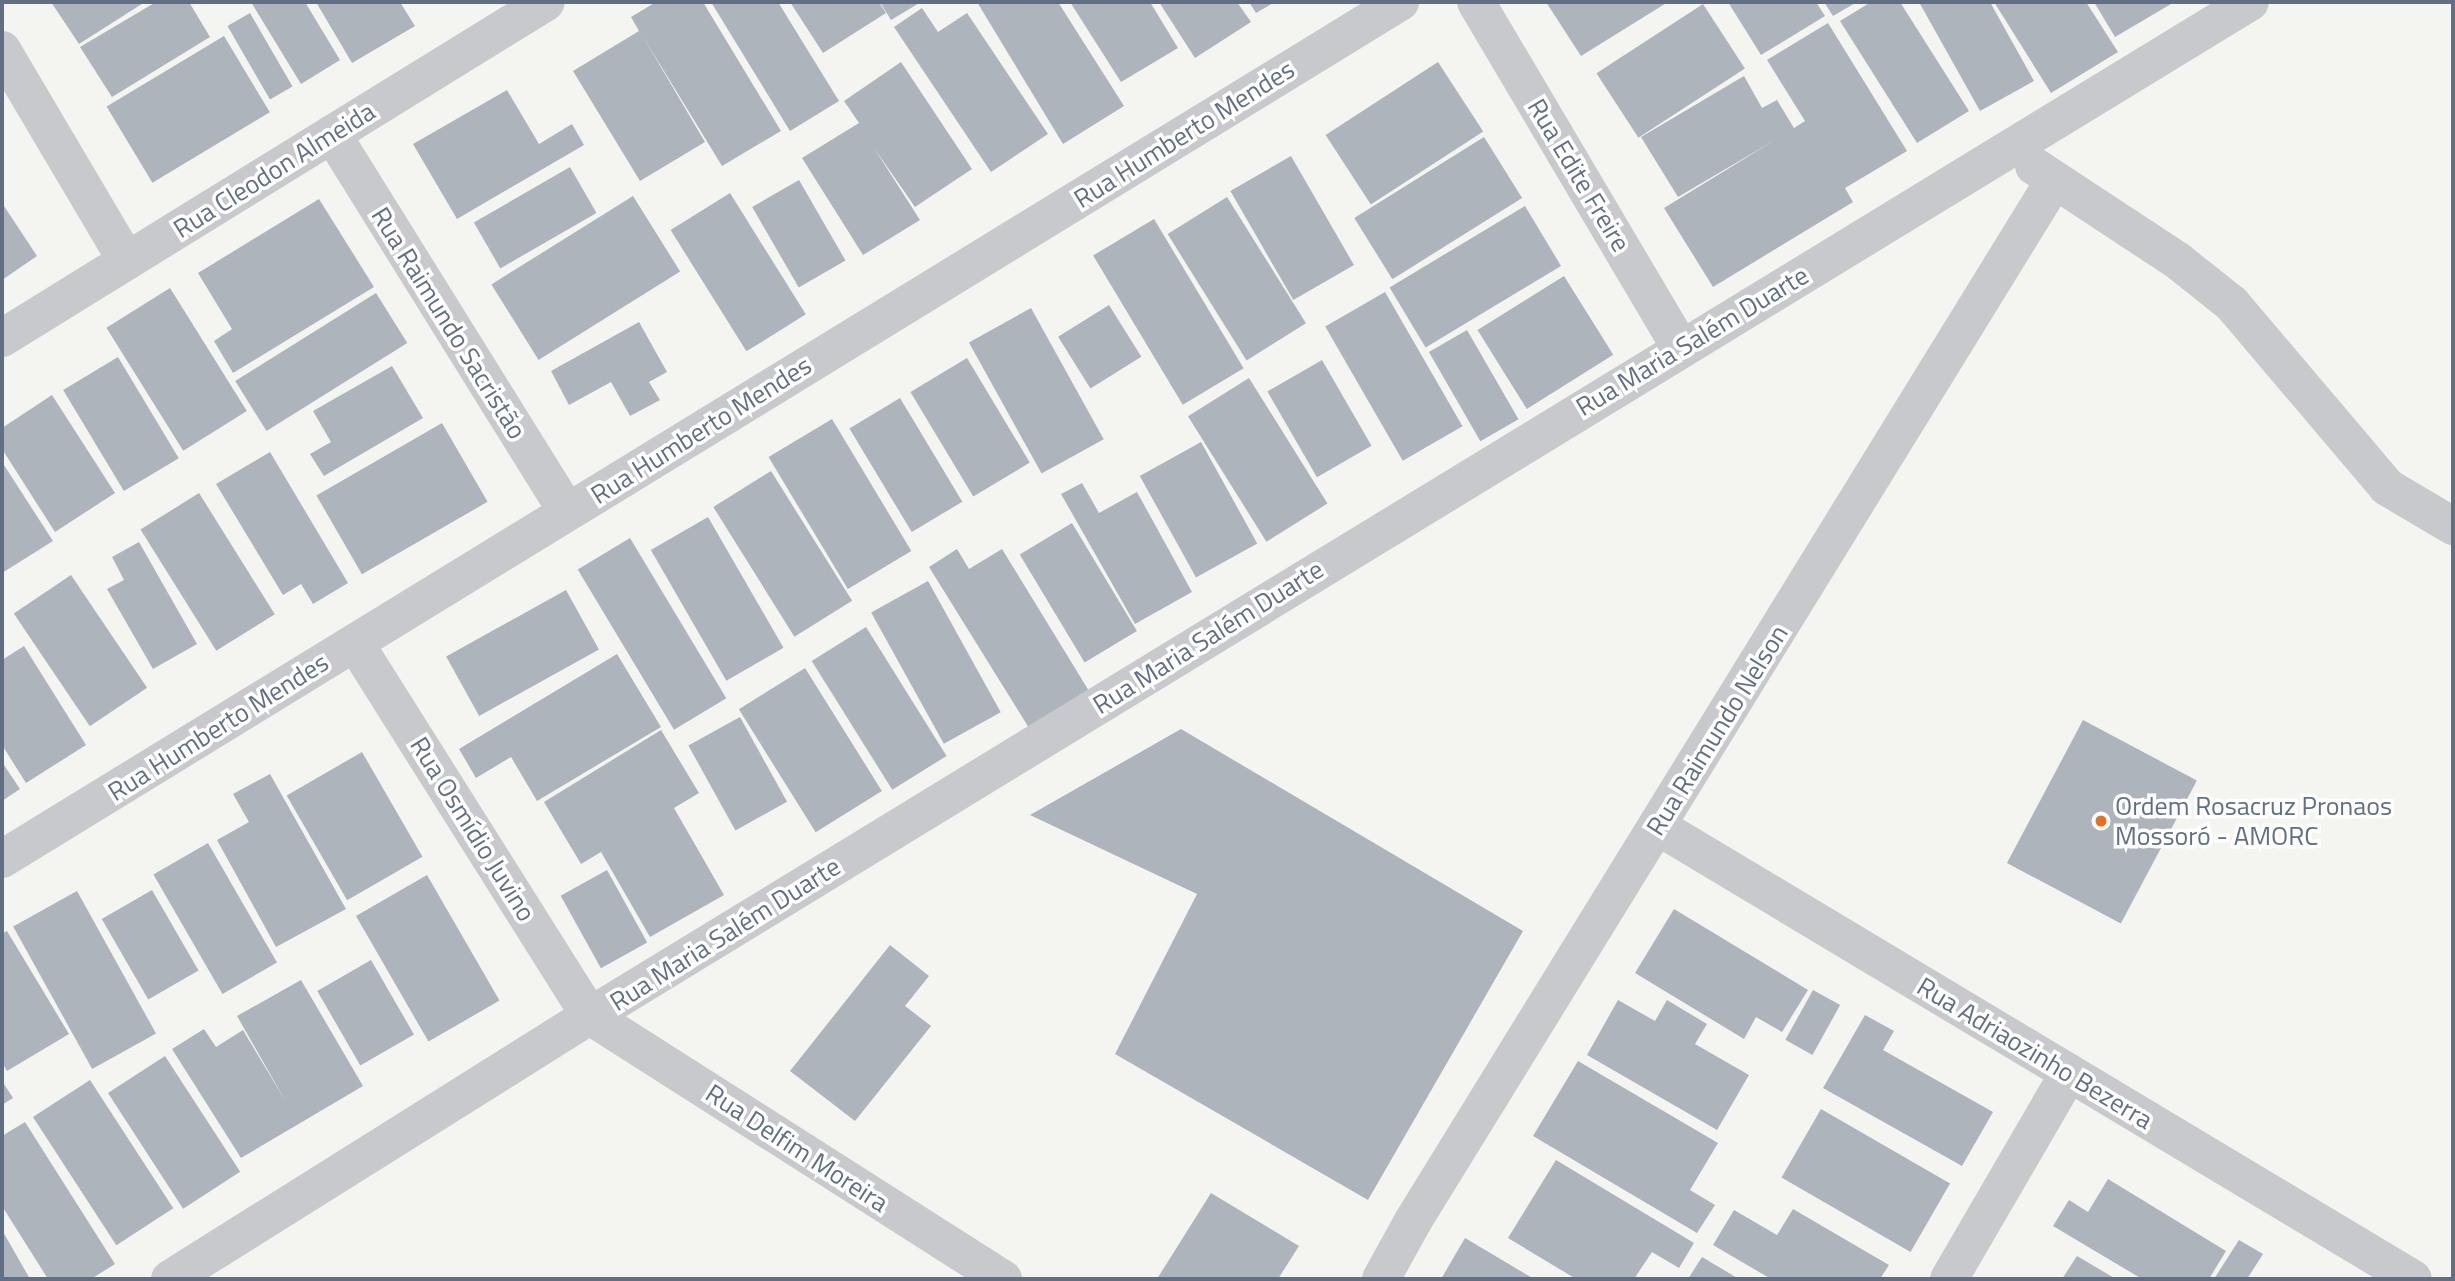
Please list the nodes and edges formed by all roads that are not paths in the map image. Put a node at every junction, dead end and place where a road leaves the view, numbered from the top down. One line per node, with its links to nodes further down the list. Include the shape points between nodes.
1 (546, 2): 6 (street, Rua Cleodon Almeida)
2 (1400, 2): 12 (street, Rua Humberto Mendes)
3 (1476, 2): 11 (street, Rua Edite Freire)
4 (2250, 2): 7 (street, Rua Maria Salém Duarte)
5 (2, 50): 9 (street)
6 (332, 134): 9 (street, Rua Cleodon Almeida); 12 (street, Rua Raimundo Sacristão)
7 (2010, 148): 8 (street); 11 (street, Rua Maria Salém Duarte)
8 (2054, 181): 13 (street, via 2178,261 2232,304 2387,487); 15 (street, Rua Raimundo Nelson)
9 (127, 261): 10 (street, Rua Cleodon Almeida)
10 (2, 338)
11 (1681, 348): 17 (street, Rua Maria Salém Duarte)
12 (567, 512): 14 (street, Rua Humberto Mendes)
13 (2453, 526)
14 (355, 643): 16 (street, Rua Humberto Mendes); 17 (street, Rua Osmídio Juvino)
15 (1657, 827): 18 (street, Rua Adriaozinho Bezerra); 21 (street, Rua Raimundo Nelson)
16 (2, 859)
17 (590, 1016): 19 (street, Rua Maria Salém Duarte); 20 (street, Rua Delfim Moreira)
18 (2069, 1073): 22 (street); 23 (street, Rua Adriaozinho Bezerra)
19 (170, 1279)
20 (1003, 1279)
21 (1381, 1279)
22 (1949, 1279)
23 (2413, 1279)

